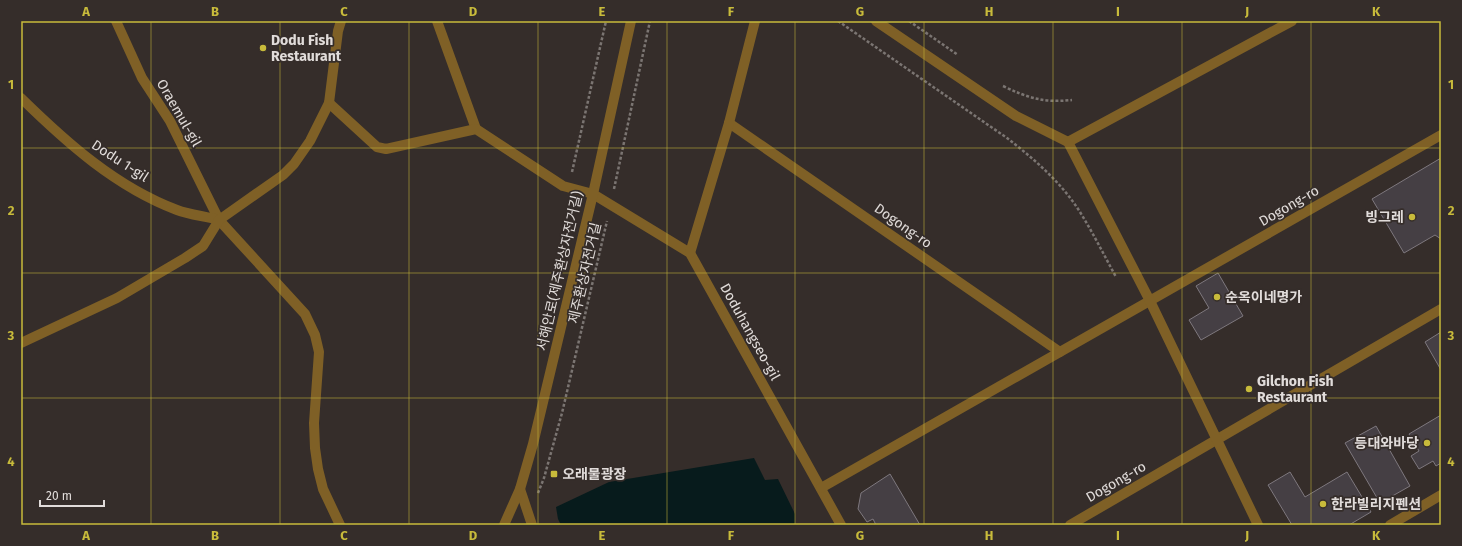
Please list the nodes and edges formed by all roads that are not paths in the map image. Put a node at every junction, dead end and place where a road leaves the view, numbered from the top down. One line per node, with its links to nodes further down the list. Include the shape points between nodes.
1 (116, 21): 15 (street, Oraemul-gil, via 142,78 170,121)
2 (341, 21): 9 (street)
3 (437, 21): 11 (street)
4 (631, 21): 14 (street, 서해안로(제주환상자전거길))
5 (755, 21): 10 (street)
6 (876, 21): 13 (street, via 1016,116)
7 (1292, 21): 13 (street)
8 (21, 98): 15 (street, Dodu 1-gil, via 47,124 109,174 178,210)
9 (329, 103): 11 (street, via 377,147 386,149); 15 (street, via 310,141 294,164 283,175)
10 (729, 123): 16 (street); 20 (street, Dogong-ro)
11 (476, 129): 14 (street, Doduhangseo-gil, via 563,186)
12 (1441, 136): 17 (street, Dogong-ro)
13 (1068, 142): 17 (street)
14 (593, 194): 16 (street, Doduhangseo-gil); 23 (street, 서해안로(제주환상자전거길))
15 (219, 220): 19 (street, via 203,246 185,258 117,298); 26 (street, Oraemul-gil, via 305,314 315,335 319,352 314,423 316,455 323,489)
16 (690, 253): 22 (street, Doduhangseo-gil)
17 (1150, 301): 20 (street, Dogong-ro); 21 (street)
18 (1441, 309): 21 (street, Dogong-ro)
19 (21, 343)
20 (1060, 352): 22 (street, Dogong-ro)
21 (1217, 439): 29 (street, Dogong-ro); 30 (street)
22 (821, 488): 28 (street, Doduhangseo-gil)
23 (520, 489): 25 (street); 27 (street, 서해안로(제주환상자전거길))
24 (1441, 495): 31 (street)
25 (530, 521)
26 (340, 525)
27 (504, 525)
28 (841, 525)
29 (1070, 525)
30 (1258, 525)
31 (1390, 525)

